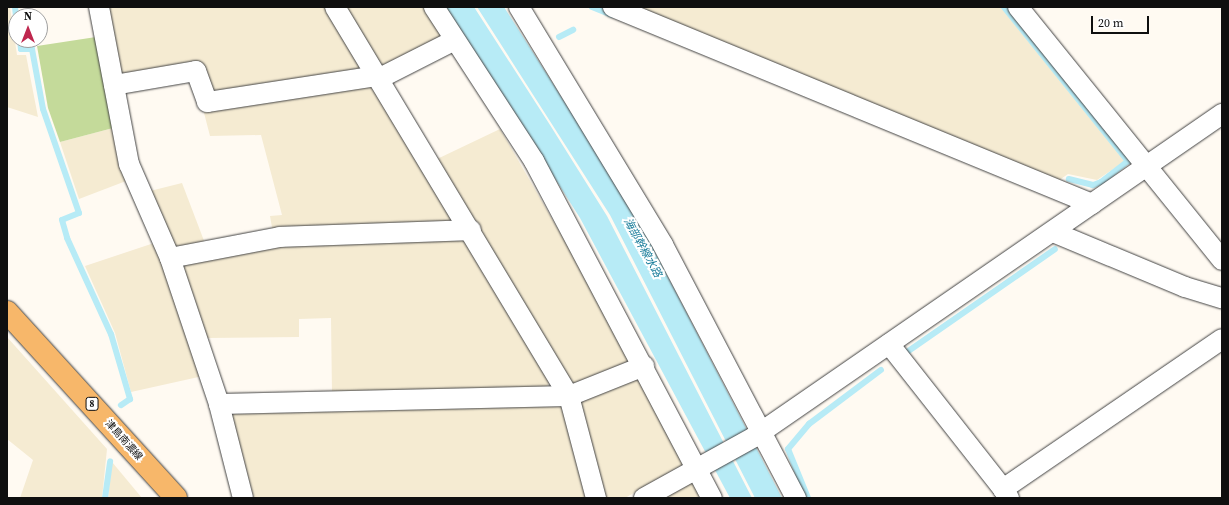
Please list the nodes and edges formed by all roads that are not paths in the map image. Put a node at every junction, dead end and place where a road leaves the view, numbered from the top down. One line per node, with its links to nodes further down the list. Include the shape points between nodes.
1 (98, 7): 9 (street)
2 (335, 7): 8 (street)
3 (434, 7): 7 (street)
4 (613, 7): 12 (street)
5 (1018, 7): 11 (street)
6 (521, 8): 24 (street, via 663,244)
7 (456, 40): 8 (street); 21 (street, via 534,161)
8 (377, 78): 9 (street, via 207,102 196,71); 13 (street)
9 (114, 85): 15 (street, via 130,164)
10 (1222, 114): 11 (street)
11 (1147, 167): 12 (street); 16 (street)
12 (1092, 204): 14 (street)
13 (471, 230): 15 (street, via 280,237); 22 (street)
14 (1053, 232): 17 (street, via 1186,287); 20 (street)
15 (170, 258): 23 (street)
16 (1222, 260)
17 (1222, 298)
18 (7, 312): 27 (main road, 津島南濃線 / 8)
19 (1222, 338): 26 (street)
20 (889, 344): 24 (street); 26 (street)
21 (644, 366): 22 (street); 25 (street)
22 (569, 396): 23 (street); 29 (street)
23 (219, 404): 28 (street)
24 (758, 434): 25 (street); 32 (street)
25 (704, 466): 30 (street); 31 (street)
26 (1006, 494)
27 (176, 498)
28 (243, 498)
29 (596, 498)
30 (644, 498)
31 (712, 498)
32 (796, 498)

